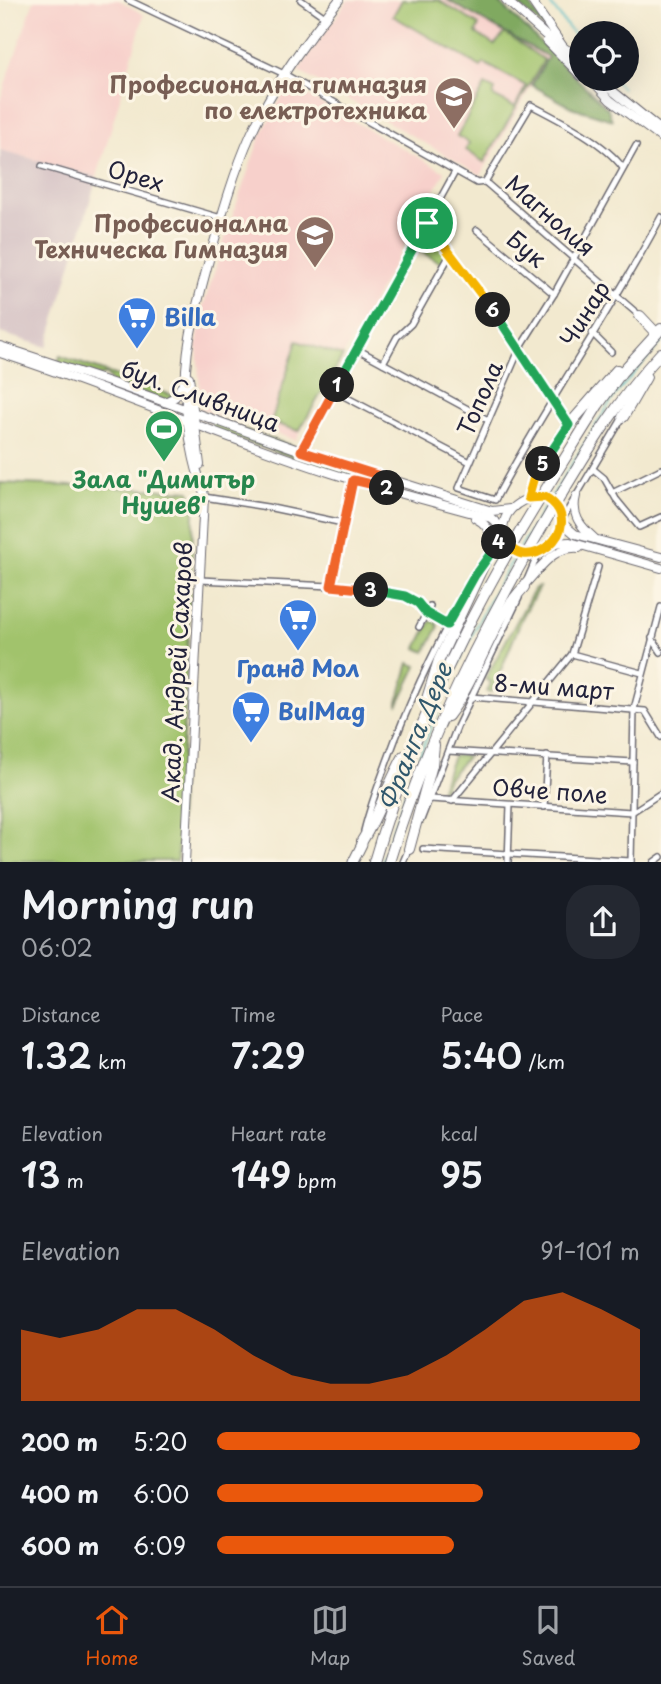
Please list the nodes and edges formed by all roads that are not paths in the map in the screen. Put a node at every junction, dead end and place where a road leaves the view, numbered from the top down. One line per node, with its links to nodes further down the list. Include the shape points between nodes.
1 (128, 0): 13 (street, Магнолия)
2 (301, 0): 6 (street)
3 (339, 0): 6 (main road, Акад. Андрей Сахаров)
4 (506, 0): 7 (main road)
5 (533, 0): 8 (main road); 9 (main road)
6 (325, 17): 13 (main road, Акад. Андрей Сахаров)
7 (531, 23): 9 (main road); 12 (main road)
8 (569, 46)
9 (564, 48): 10 (main road); 11 (main road)
10 (569, 52)
11 (569, 54)
12 (569, 62)
13 (284, 74): 23 (street, Магнолия); 26 (main road, Акад. Андрей Сахаров, via 251,134)
14 (599, 91): 17 (main road)
15 (602, 91): 17 (main road)
16 (613, 91): 18 (main road)
17 (610, 100): 19 (main road)
18 (658, 127)
19 (661, 138)
20 (636, 146): 22 (street, Топола)
21 (42, 166): 26 (street, Орех)
22 (623, 168): 24 (street, via 602,147 531,105); 30 (street, Топола)
23 (455, 172): 24 (street, Магнолия); 27 (street)
24 (485, 182): 30 (street, Магнолия)
25 (661, 217): 32 (street, Чинар)
26 (220, 218): 41 (main road, Акад. Андрей Сахаров)
27 (427, 223): 29 (street); 38 (street)
28 (477, 230): 31 (street, Бук)
29 (451, 253): 37 (street); 43 (street)
30 (574, 259): 31 (street, Топола); 32 (street, Магнолия)
31 (554, 294): 37 (street, Топола)
32 (617, 294): 33 (street, Магнолия); 34 (street, Чинар)
33 (640, 316): 35 (highway)
34 (592, 333): 39 (street); 46 (street, Чинар)
35 (656, 333): 52 (highway); 95 (highway, via 598,405 507,555 459,642)
36 (0, 346): 47 (main road, бул. Сливница)
37 (520, 348): 46 (street); 50 (street, Топола)
38 (357, 349): 43 (street); 45 (street)
39 (611, 352)
40 (0, 353): 51 (main road, бул. Сливница)
41 (187, 353): 44 (main road, Акад. Андрей Сахаров); 48 (main road, Акад. Андрей Сахаров)
42 (661, 353): 49 (highway); 96 (highway, via 600,432 519,567)
43 (383, 363): 50 (street)
44 (185, 381): 47 (main road, via 175,397); 48 (main road, Акад. Андрей Сахаров)
45 (334, 391): 54 (street); 56 (street)
46 (552, 398): 52 (street); 66 (street, Чинар)
47 (165, 402): 48 (main road, бул. Сливница)
48 (189, 411): 51 (main road, Акад. Андрей Сахаров); 54 (main road, бул. Сливница)
49 (623, 417): 57 (street)
50 (488, 420): 56 (street, Топола)
51 (192, 424): 53 (main road, бул. Сливница); 55 (main road, Акад. Андрей Сахаров); 60 (main road, Акад. Андрей Сахаров, via 196,473)
52 (569, 425): 64 (street, via 536,473)
53 (218, 433): 55 (main road, via 204,437); 59 (main road, бул. Сливница)
54 (301, 451): 61 (main road, бул. Сливница)
55 (199, 454): 60 (main road, Акад. Андрей Сахаров)
56 (470, 462): 66 (street, Топола, via 460,488)
57 (593, 469): 62 (street); 63 (street)
58 (661, 469): 62 (street)
59 (353, 480): 61 (main road, бул. Сливница); 71 (street)
60 (202, 485): 65 (main road, Акад. Андрей Сахаров)
61 (391, 485): 67 (main road, бул. Сливница); 68 (main road, бул. Сливница, via 492,511)
62 (612, 493): 69 (street, via 639,527)
63 (576, 496): 70 (street); 74 (main road, via 576,516)
64 (530, 497): 68 (main road); 70 (main road, bridge, via 545,497 559,510)
65 (204, 498): 71 (street); 80 (main road, Акад. Андрей Сахаров)
66 (495, 500)
67 (457, 508): 72 (main road, бул. Сливница, via 491,518); 77 (main road, via 481,520 490,531 492,545)
68 (510, 509): 72 (main road, via 504,519)
69 (661, 517)
70 (562, 522): 73 (main road); 74 (main road)
71 (344, 523): 82 (street)
72 (504, 534): 75 (main road, bridge, via 516,552); 77 (street)
73 (551, 543): 74 (main road); 75 (main road)
74 (598, 546): 76 (main road); 79 (main road); 81 (main road, via 561,549)
75 (536, 553): 81 (street)
76 (661, 557)
77 (485, 563): 86 (street); 95 (highway, via 435,670)
78 (598, 567): 90 (street)
79 (661, 568)
80 (200, 580): 82 (street); 114 (main road, Акад. Андрей Сахаров)
81 (525, 585): 92 (street); 96 (highway, via 506,607 461,698)
82 (331, 586): 85 (street, via 405,596)
83 (430, 606): 85 (street)
84 (661, 607): 88 (street)
85 (426, 613): 86 (street); 87 (street)
86 (447, 625): 108 (street, via 392,747)
87 (419, 627)
88 (652, 638): 89 (street); 91 (street)
89 (661, 653)
90 (572, 654): 91 (street); 93 (street)
91 (642, 673): 94 (street)
92 (471, 697): 93 (street, 8-ми март); 98 (street)
93 (531, 702): 94 (street, 8-ми март); 99 (street)
94 (634, 709): 97 (street, via 645,711); 101 (street)
95 (419, 729): 108 (highway); 117 (highway)
96 (436, 732): 109 (highway, via 432,765); 118 (highway)
97 (661, 737)
98 (448, 751): 99 (street); 103 (street)
99 (489, 754): 100 (street); 104 (street)
100 (547, 756): 101 (street); 106 (street)
101 (633, 762): 107 (street)
102 (661, 793): 107 (street, Овче поле)
103 (430, 799): 104 (street, Овче поле); 109 (street)
104 (452, 801): 105 (street, Овче поле)
105 (510, 805): 106 (street, Овче поле); 112 (street)
106 (544, 807): 107 (street, Овче поле)
107 (632, 812): 113 (street)
108 (362, 842): 115 (main road); 116 (street)
109 (409, 849): 119 (street)
110 (423, 849): 112 (street)
111 (661, 857): 120 (street)
112 (508, 858): 113 (street)
113 (631, 861)
114 (185, 862)
115 (354, 862)
116 (359, 862)
117 (374, 862)
118 (389, 862)
119 (403, 862)
120 (654, 862)

